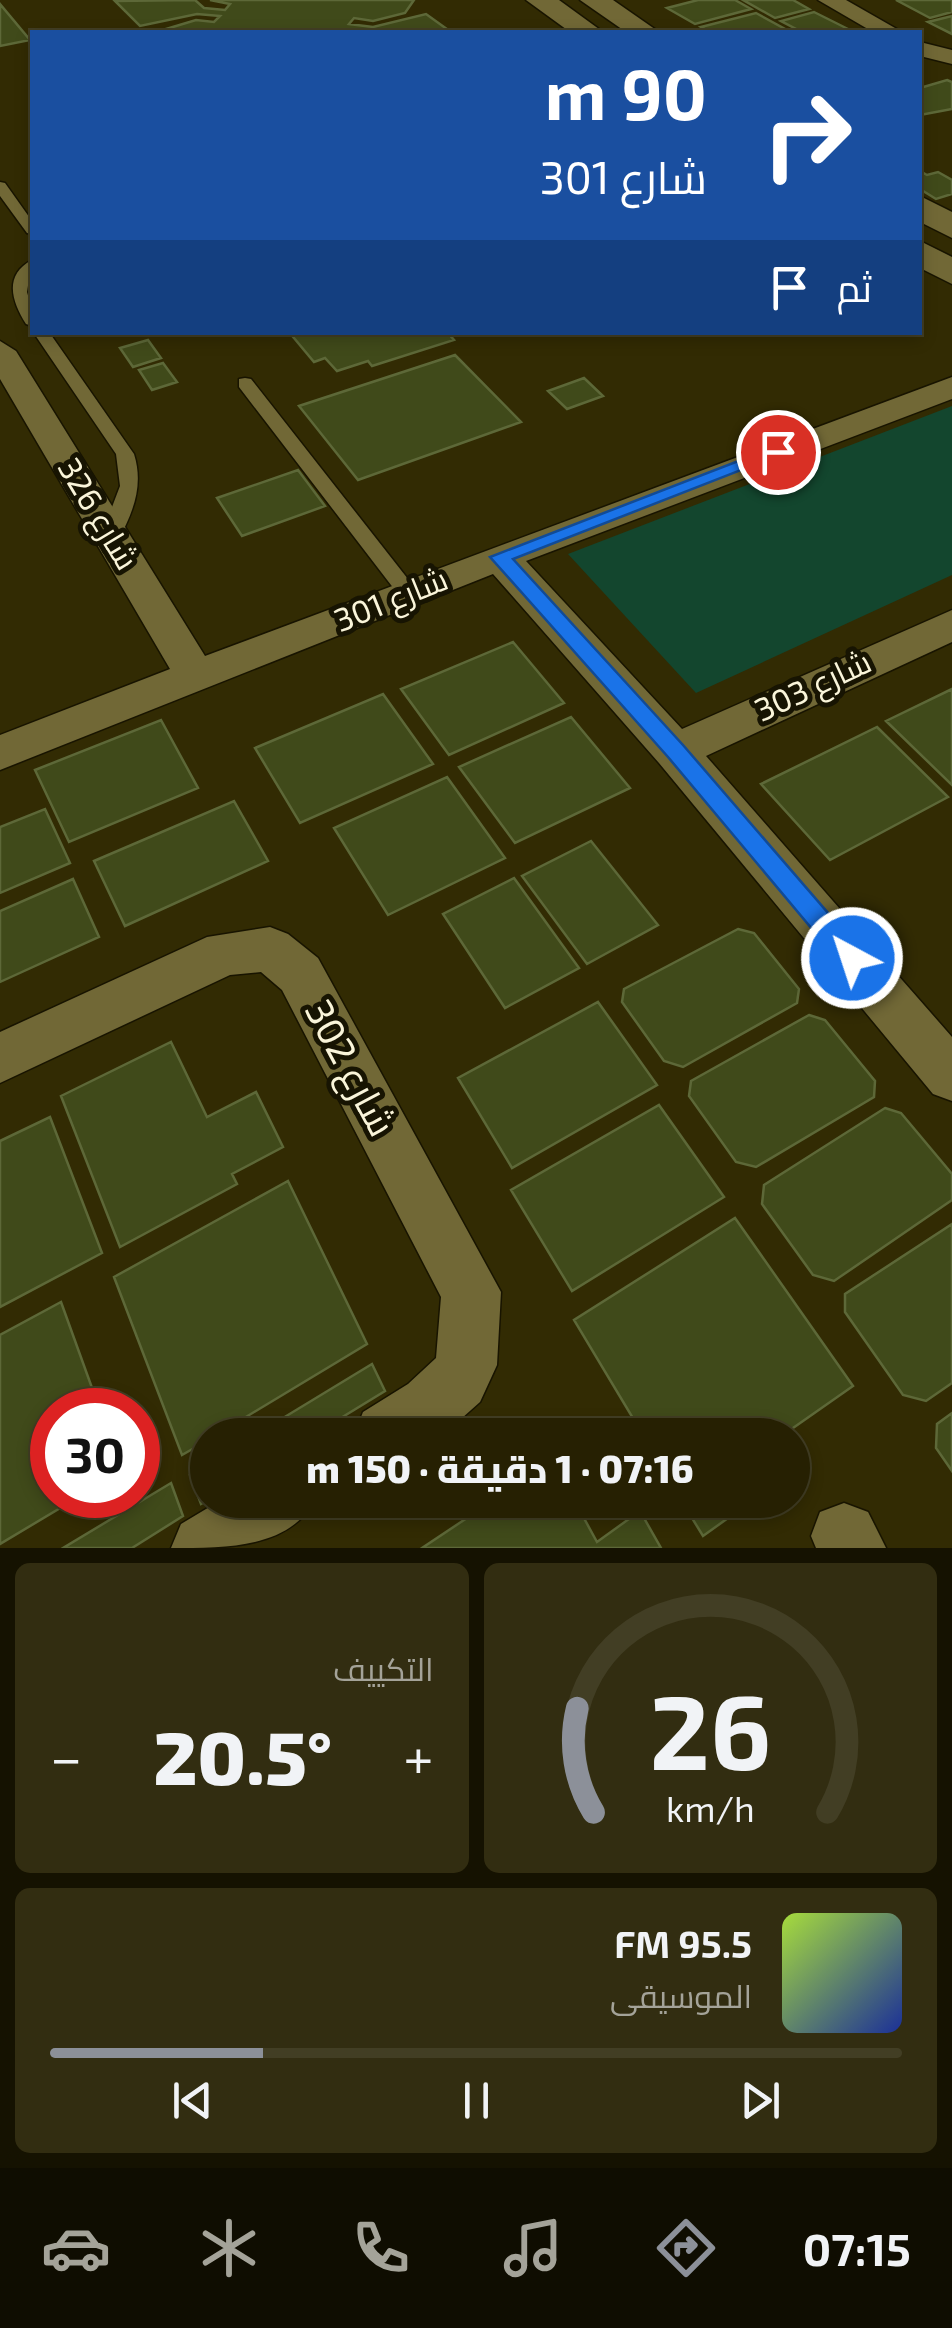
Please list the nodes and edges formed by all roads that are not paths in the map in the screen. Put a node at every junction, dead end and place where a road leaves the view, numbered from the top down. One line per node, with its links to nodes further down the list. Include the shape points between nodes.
1 (540, 0): 4 (street)
2 (594, 0): 5 (street)
3 (830, 0): 6 (street)
4 (582, 30)
5 (642, 30)
6 (886, 30)
7 (922, 50): 8 (street)
8 (952, 57)
9 (0, 186): 11 (lane, via 19,200)
10 (922, 208): 12 (street)
11 (30, 225)
12 (952, 227)
13 (922, 253): 15 (street)
14 (30, 268): 16 (lane, via 18,297)
15 (952, 273)
16 (30, 318)
17 (43, 335): 21 (lane, via 132,473)
18 (0, 351): 21 (street, شارع 326)
19 (244, 383): 23 (lane)
20 (952, 387): 22 (street, شارع 301)
21 (112, 536): 25 (street, شارع 326)
22 (500, 557): 23 (street, شارع 301); 26 (street)
23 (408, 593): 25 (street, شارع 301)
24 (952, 625): 26 (street, شارع 303)
25 (196, 677): 27 (street, شارع 301)
26 (676, 751): 29 (street)
27 (0, 753)
28 (0, 1058): 30 (street, شارع 302, via 226,954 270,950 300,974 470,1292 474,1342 450,1395)
29 (952, 1076)
30 (413, 1418)
31 (253, 1518): 32 (street)
32 (205, 1548)

